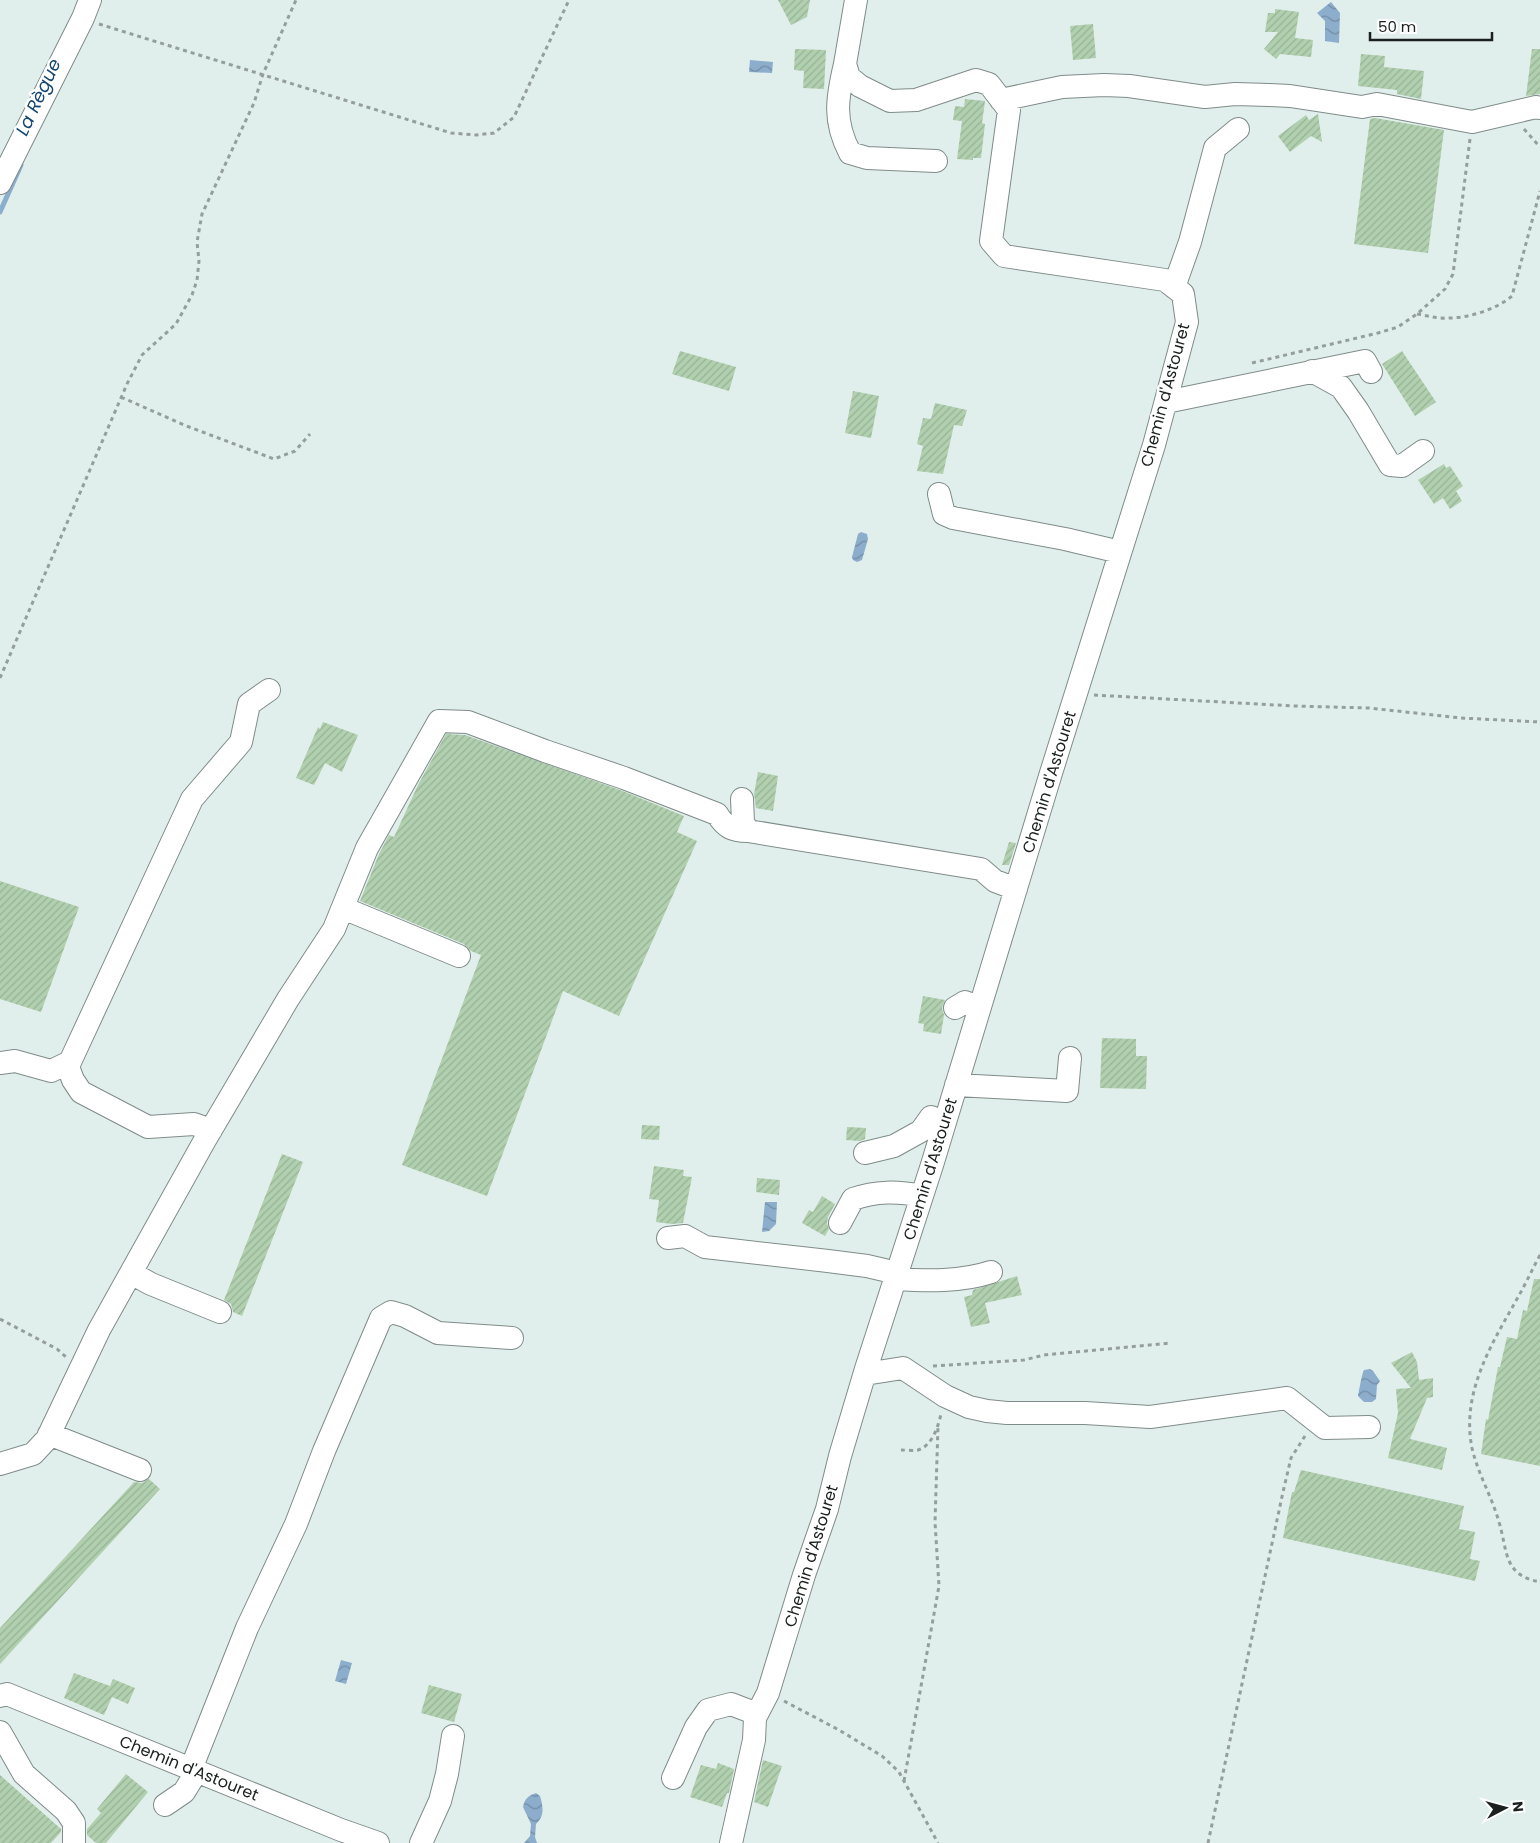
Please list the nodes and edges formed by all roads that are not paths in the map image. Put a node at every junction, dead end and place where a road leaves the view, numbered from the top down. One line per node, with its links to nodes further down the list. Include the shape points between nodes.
1 (856, 0): 3 (street)
2 (87, 9): 8 (street)
3 (845, 64): 4 (street, via 849,77 890,101 916,100 976,80 989,84); 7 (street, via 837,117 850,153 867,158)
4 (1001, 100): 5 (street, via 1062,87 1129,86 1205,97 1269,95 1362,107 1377,104 1472,122); 9 (street, via 1009,110 991,241 1004,256 1165,280)
5 (1540, 108)
6 (1238, 129): 9 (street, via 1215,148 1190,242)
7 (936, 161)
8 (0, 183)
9 (1174, 287): 12 (street, Chemin d'Astouret, via 1183,294 1187,322)
10 (1312, 371): 11 (street, via 1365,361); 12 (street); 13 (street, via 1341,387 1390,465 1402,466)
11 (1371, 372)
12 (1166, 402): 15 (street, Chemin d'Astouret)
13 (1423, 451)
14 (939, 494): 15 (street, via 944,514 953,518)
15 (1120, 552): 19 (street, Chemin d'Astouret)
16 (269, 690): 26 (street, via 249,704 241,742 192,799)
17 (742, 799): 18 (street, via 743,822)
18 (748, 831): 19 (street, via 981,868 995,881); 20 (street, via 738,831 724,825 717,814 624,778 468,722 439,720 367,848)
19 (1016, 889): 22 (street, Chemin d'Astouret)
20 (343, 908): 21 (street); 29 (street, via 334,929 288,999)
21 (459, 956)
22 (979, 1007): 23 (street, via 965,1002); 27 (street, Chemin d'Astouret)
23 (955, 1008)
24 (1070, 1058): 27 (street, via 1067,1091)
25 (0, 1063): 26 (street, via 16,1061 51,1071)
26 (67, 1064): 29 (street, via 81,1092 148,1127 194,1124)
27 (956, 1085): 28 (street, Chemin d'Astouret)
28 (945, 1122): 30 (street, via 931,1117 920,1132 894,1146); 31 (street, Chemin d'Astouret)
29 (211, 1130): 35 (street)
30 (865, 1154)
31 (922, 1196): 32 (street, via 901,1192 867,1194 853,1199); 36 (street, Chemin d'Astouret)
32 (840, 1223)
33 (668, 1238): 36 (street, via 685,1236 705,1247 867,1266)
34 (991, 1272): 36 (street, via 973,1278 918,1280)
35 (130, 1273): 37 (street); 41 (street)
36 (896, 1276): 39 (street, Chemin d'Astouret)
37 (220, 1312)
38 (512, 1338): 49 (street, via 438,1333 391,1312 381,1318 296,1524 247,1628)
39 (865, 1374): 40 (street, via 903,1368 944,1396 987,1411 1150,1417 1287,1398 1325,1428); 45 (street, Chemin d'Astouret, via 827,1508 768,1693)
40 (1369, 1427)
41 (49, 1434): 42 (street, via 33,1454); 43 (street)
42 (0, 1464)
43 (140, 1470)
44 (0, 1696): 49 (street, Chemin d'Astouret, via 7,1694)
45 (756, 1721): 48 (street); 50 (street, via 731,1704 708,1710 696,1727); 55 (street, Chemin d'Astouret, via 746,1784)
46 (0, 1732): 52 (street, via 24,1774 66,1811 74,1823)
47 (453, 1736): 54 (street, via 440,1801)
48 (770, 1751)
49 (194, 1770): 51 (street, via 184,1792); 53 (street, Chemin d'Astouret)
50 (673, 1778)
51 (164, 1805)
52 (74, 1843)
53 (378, 1843)
54 (421, 1843)
55 (731, 1843)

